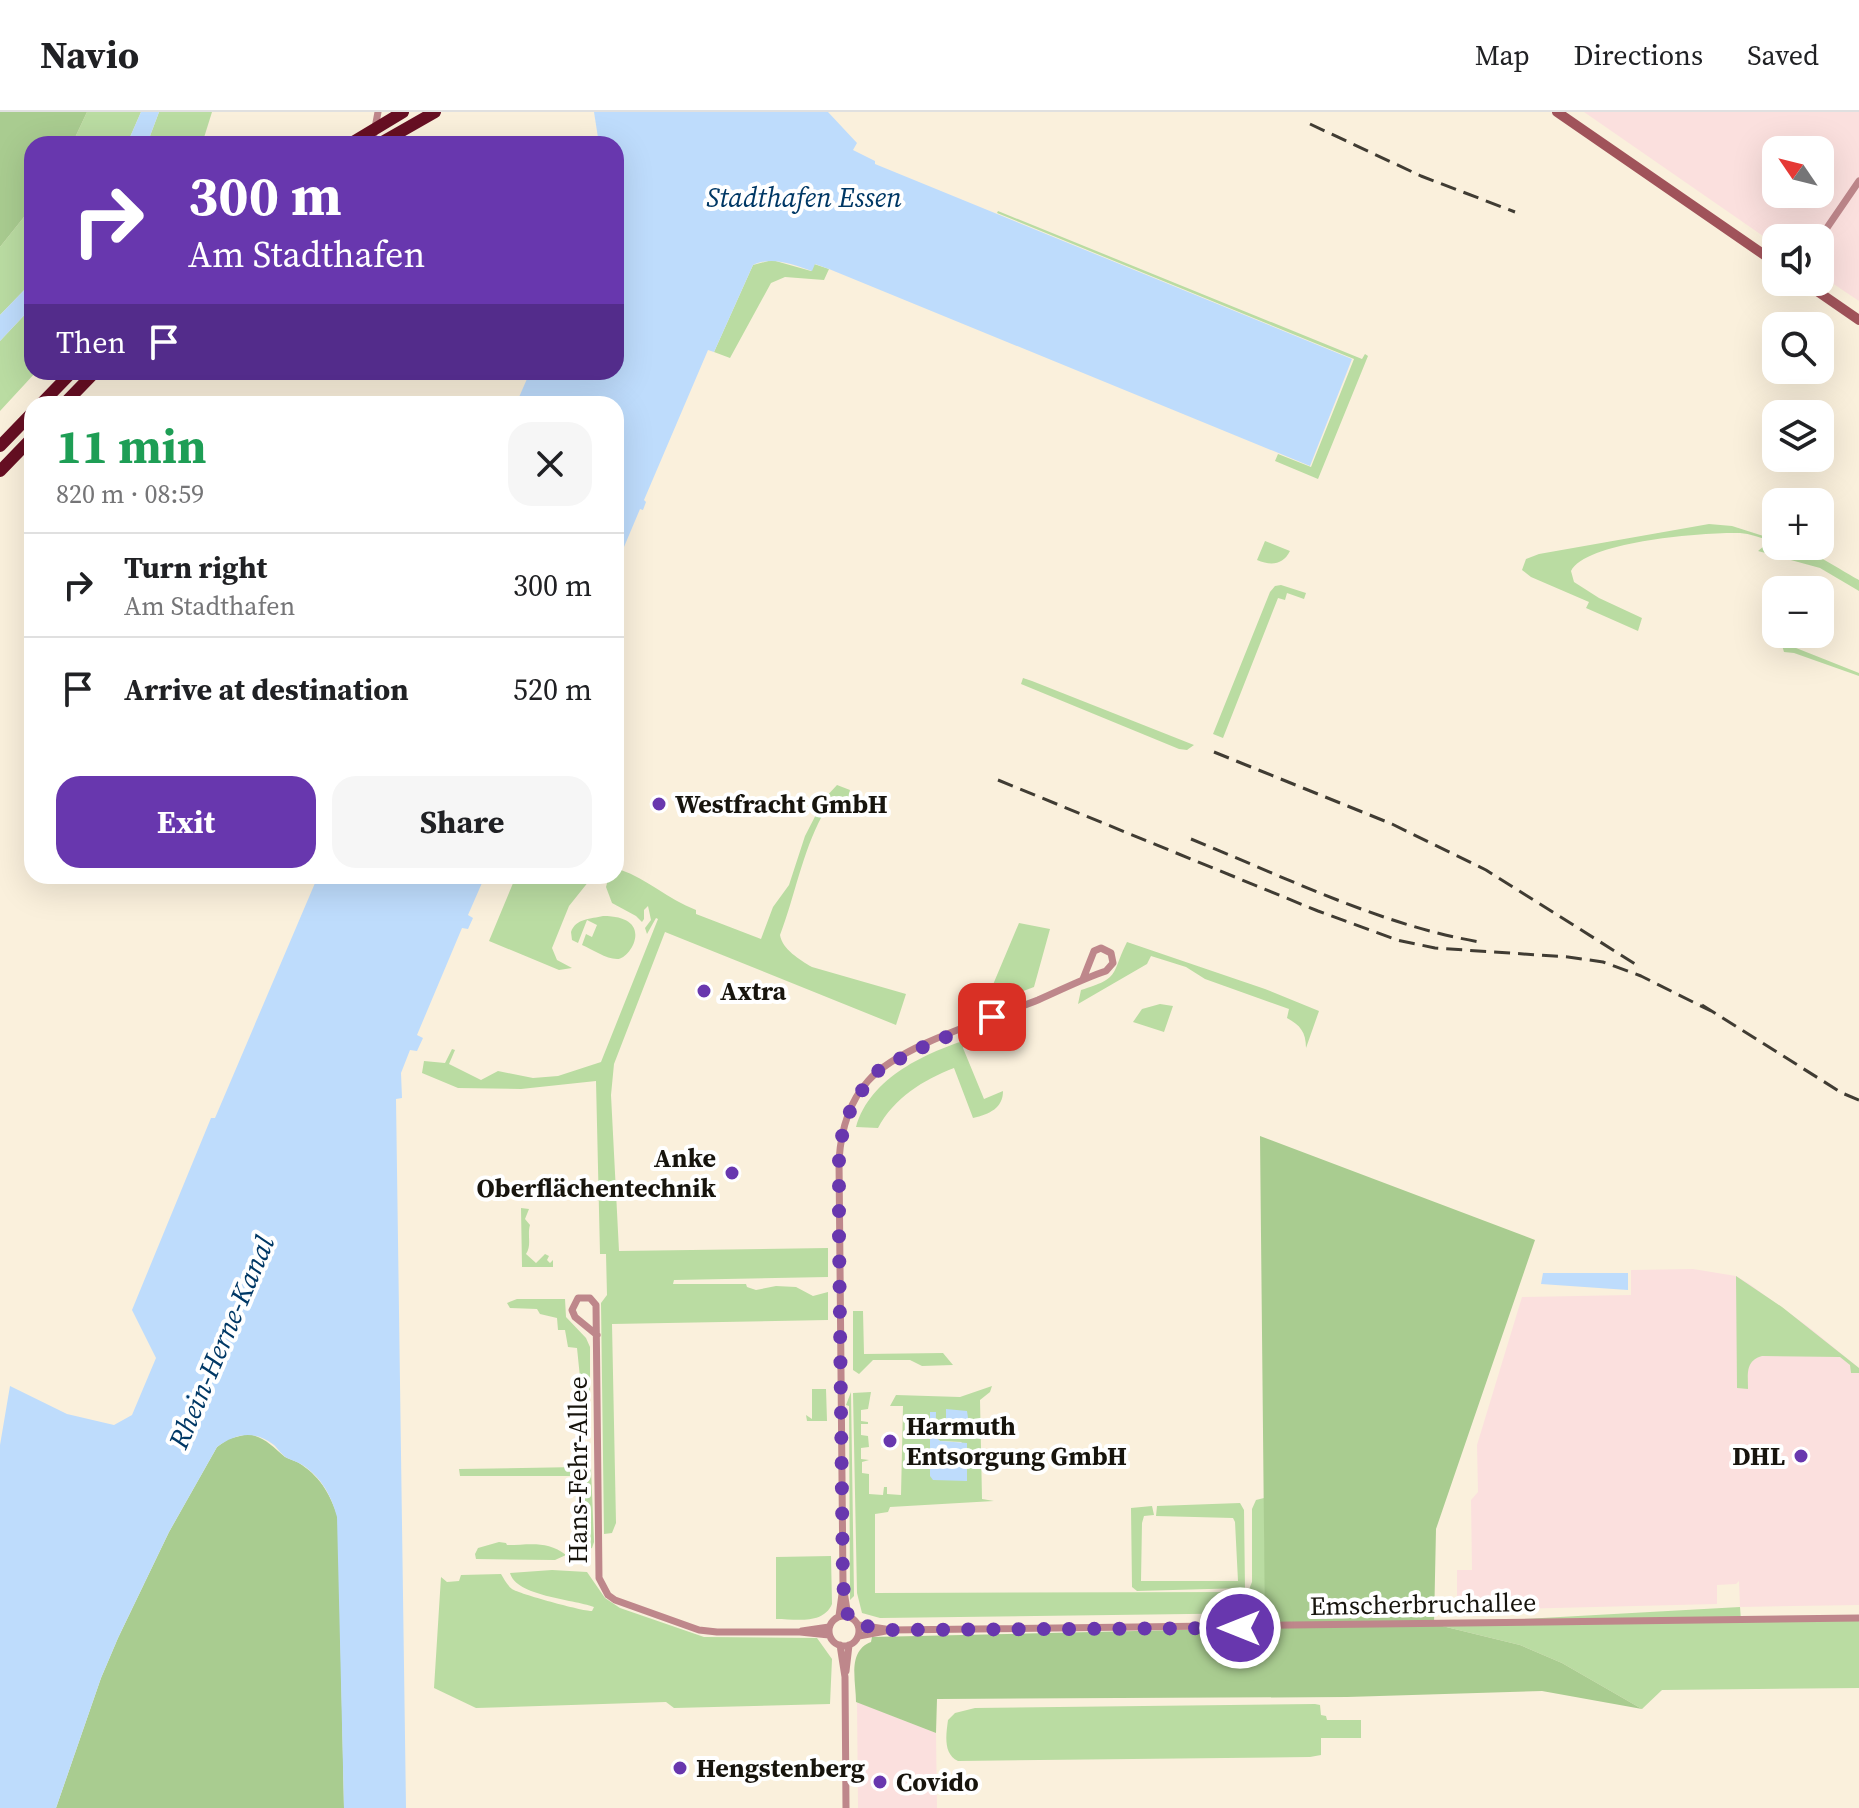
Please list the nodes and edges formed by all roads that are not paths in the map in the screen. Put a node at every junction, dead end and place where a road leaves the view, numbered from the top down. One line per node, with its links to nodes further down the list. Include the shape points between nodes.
1 (378, 112): 6 (street)
2 (435, 112): 7 (highway)
3 (1557, 112): 10 (street)
4 (398, 115): 5 (highway)
5 (363, 136)
6 (374, 136)
7 (393, 136)
8 (1859, 181): 9 (street)
9 (1830, 224)
10 (1762, 253)
11 (1824, 296): 12 (street)
12 (1859, 320)
13 (64, 380): 15 (highway)
14 (87, 380): 16 (highway)
15 (49, 396)
16 (72, 396)
17 (24, 421): 18 (highway)
18 (0, 446)
19 (24, 446): 20 (highway)
20 (0, 471)
21 (1083, 979): 21 (street, via 1109,970 1114,960 1108,950 1094,951); 23 (street, via 891,1062 862,1087 849,1111 839,1160)
22 (597, 1335): 22 (street, Hans-Fehr-Allee, via 596,1305 581,1297 572,1310); 27 (street, Hans-Fehr-Allee, via 599,1570 608,1595 699,1630)
23 (843, 1616): 25 (street); 27 (street)
24 (1859, 1618): 26 (street, Emscherbruchallee)
25 (859, 1625): 26 (street, Emscherbruchallee); 28 (street)
26 (891, 1630): 28 (street, Emscherbruchallee)
27 (829, 1631): 29 (street)
28 (859, 1636): 30 (street)
29 (840, 1645): 30 (street); 31 (street)
30 (849, 1645): 31 (street)
31 (845, 1677): 32 (street)
32 (846, 1808)

